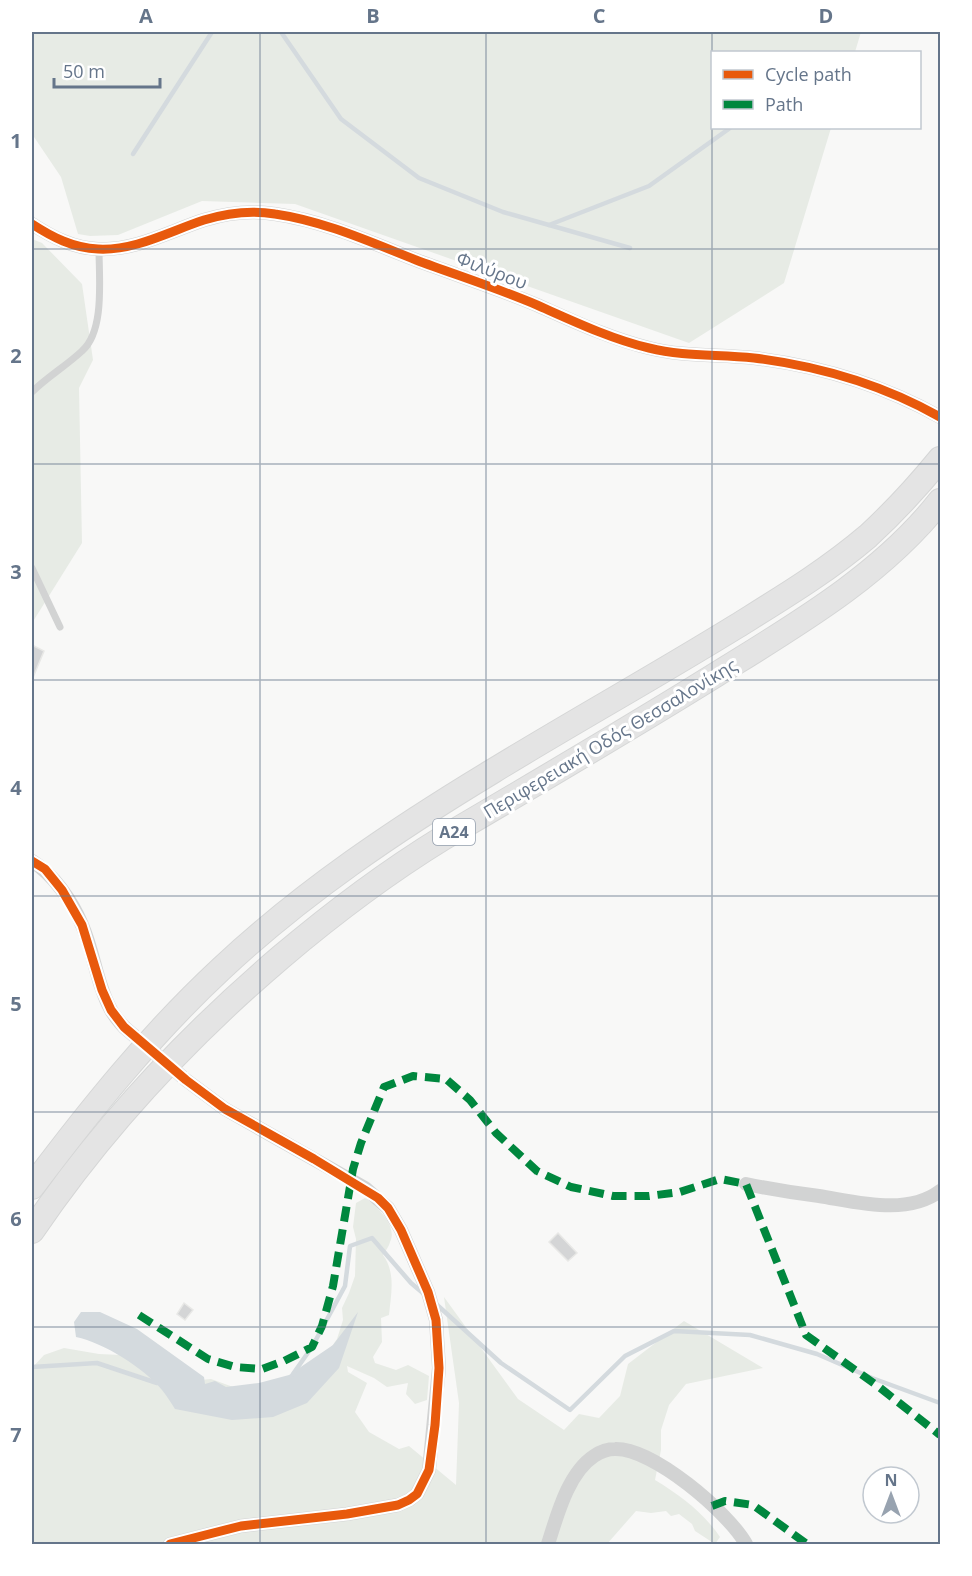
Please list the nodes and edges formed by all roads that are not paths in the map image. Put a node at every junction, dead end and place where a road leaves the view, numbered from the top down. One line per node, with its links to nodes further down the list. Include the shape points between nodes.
1 (32, 224): 2 (street, Φιλύρου, via 64,242)
2 (99, 249): 3 (lane, via 93,339); 4 (street, Φιλύρου, via 124,247 223,215 254,212 287,216 342,231 649,348 797,365 859,381)
3 (32, 392)
4 (940, 417)
5 (940, 459): 13 (highway, Περιφερειακή Οδός Θεσσαλονίκης / Α24, via 897,508 824,571 386,838 281,917 172,1017 99,1100)
6 (940, 501): 15 (highway, Περιφερειακή Οδός Θεσσαλονίκης / Α24, via 875,567 801,621 440,840 311,931 222,1009 136,1095)
7 (32, 568): 8 (lane)
8 (60, 627)
9 (32, 861): 10 (street, via 45,869 62,890 82,925 102,990)
10 (124, 1027)
11 (186, 1080): 16 (street, via 225,1109 365,1188 388,1208 428,1292 436,1320 439,1368 429,1470 417,1494 409,1500 347,1514 241,1526)
12 (746, 1184): 14 (street, via 878,1205 913,1203)
13 (32, 1187)
14 (940, 1191)
15 (32, 1231)
16 (170, 1545)
17 (548, 1545): 18 (street, via 574,1476 593,1456 617,1448 656,1462 676,1475 727,1521)
18 (746, 1545)

